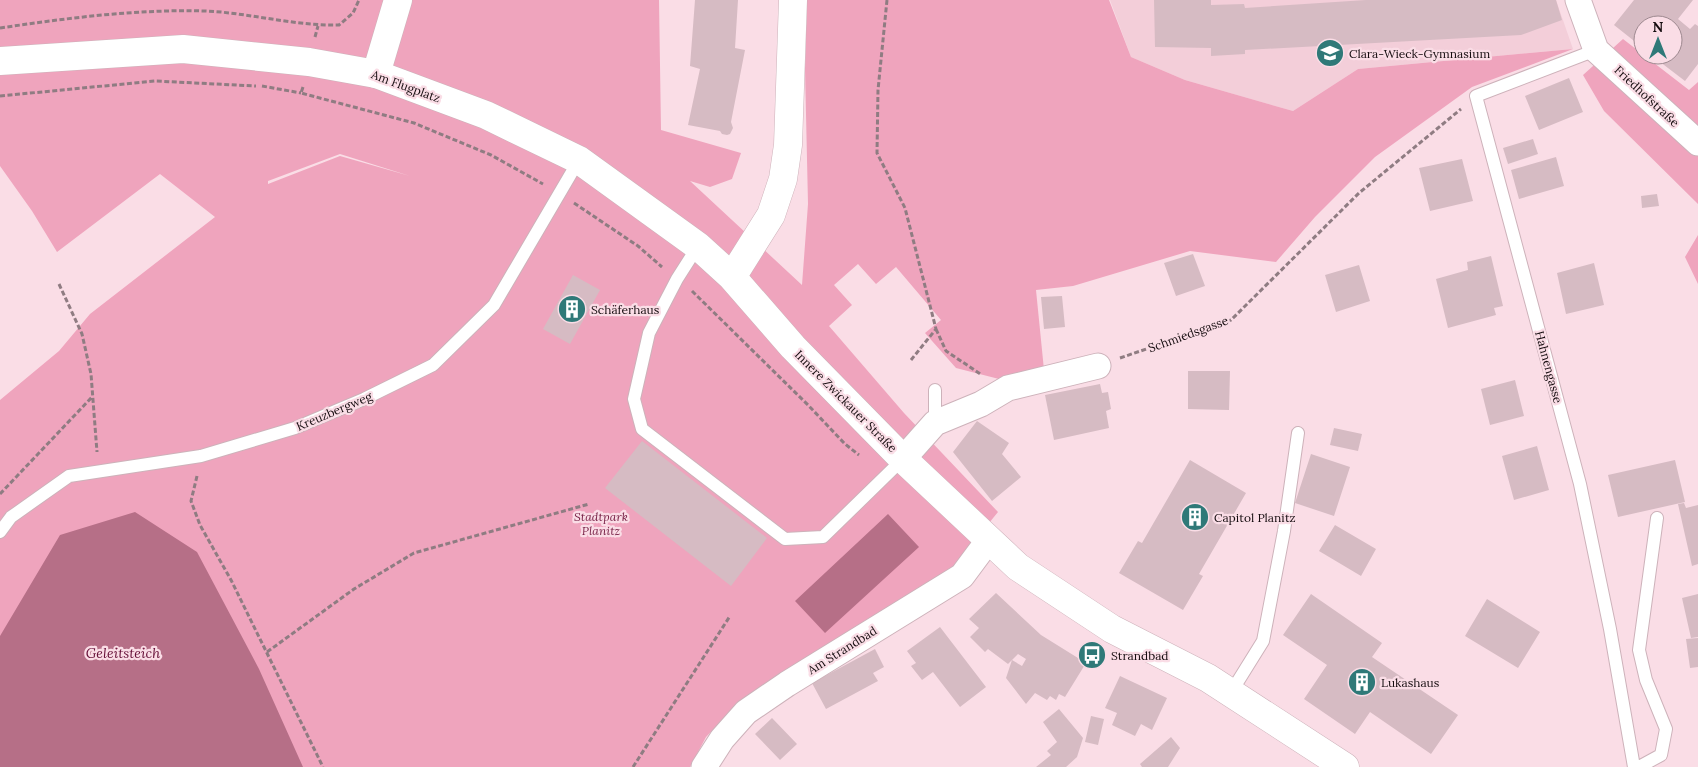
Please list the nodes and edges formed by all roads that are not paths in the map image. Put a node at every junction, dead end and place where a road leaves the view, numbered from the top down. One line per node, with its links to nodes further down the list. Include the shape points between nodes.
1 (398, 0): 6 (main road)
2 (793, 0): 10 (main road, via 788,145 783,180 771,215)
3 (1578, 0): 4 (street)
4 (1596, 50): 7 (street, Friedhofstraße); 22 (lane, Hahnengasse, via 1476,96 1580,484)
5 (0, 61): 6 (main road, Am Flugplatz, via 183,49 309,62)
6 (376, 74): 8 (main road, Am Flugplatz, via 486,115)
7 (1698, 143)
8 (579, 160): 9 (main road, Am Flugplatz); 17 (lane, Kreuzbergweg, via 494,305 433,365 295,428 201,456 69,476 10,517)
9 (698, 246): 10 (main road, Am Flugplatz); 15 (lane, via 649,333 634,399 642,429 785,539 823,537)
10 (732, 277): 15 (main road, Innere Zwickauer Straße)
11 (1098, 366): 13 (street, via 1008,388 981,404)
12 (935, 390): 13 (lane)
13 (935, 423): 15 (street)
14 (1298, 433): 19 (lane, via 1263,641)
15 (894, 468): 18 (main road, Innere Zwickauer Straße)
16 (1657, 518): 23 (lane, via 1639,650 1646,680 1666,729 1661,755)
17 (0, 532)
18 (988, 541): 19 (main road, Innere Zwickauer Straße, via 1018,568 1112,629 1208,678); 20 (street, Am Strandbad, via 962,576 746,712 722,739)
19 (1230, 694): 21 (main road, Innere Zwickauer Straße)
20 (704, 767)
21 (1345, 767)
22 (1634, 767)
23 (1639, 767)

